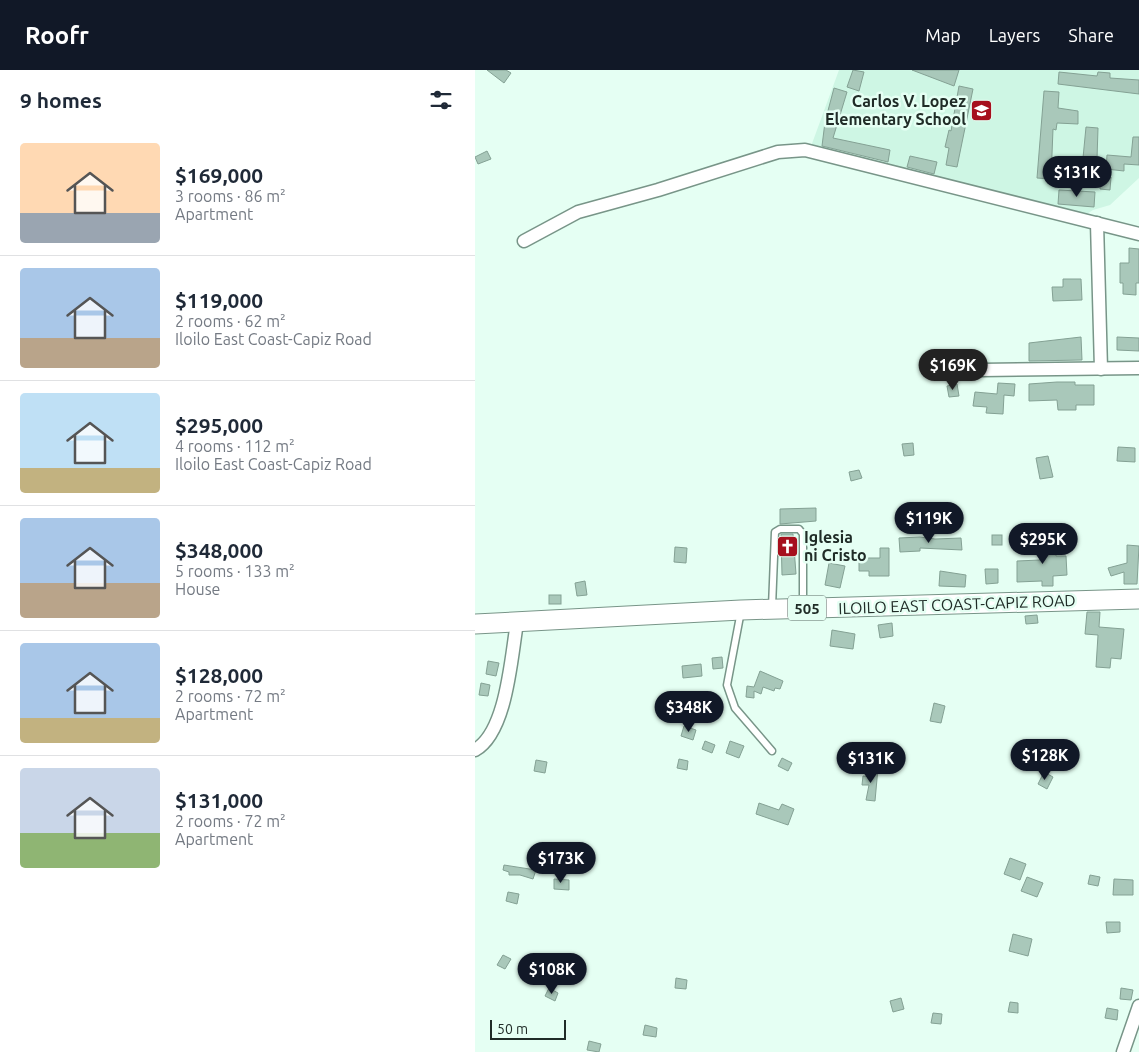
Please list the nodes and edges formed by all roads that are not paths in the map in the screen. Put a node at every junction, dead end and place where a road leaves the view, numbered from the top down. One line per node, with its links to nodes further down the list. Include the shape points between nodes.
1 (1097, 223): 2 (street); 3 (street, via 805,150 779,152 578,212); 5 (street)
2 (1139, 234)
3 (524, 241)
4 (1139, 368): 5 (street)
5 (1101, 369): 6 (street)
6 (981, 370)
7 (1139, 599): 8 (main road, ILOILO EAST COAST-CAPIZ ROAD / 505)
8 (803, 608): 9 (main road, ILOILO EAST COAST-CAPIZ ROAD / 505); 9 (lane, via 803,534 799,529 780,529 775,532)
9 (771, 609): 10 (main road, ILOILO EAST COAST-CAPIZ ROAD / 505)
10 (741, 610): 11 (main road, ILOILO EAST COAST-CAPIZ ROAD / 505); 14 (lane, via 727,686 735,708)
11 (517, 623): 12 (main road, ILOILO EAST COAST-CAPIZ ROAD / 505); 13 (street, via 502,714 481,747)
12 (475, 624)
13 (475, 750)
14 (772, 752)
15 (1139, 1006): 16 (street)
16 (1123, 1052)

